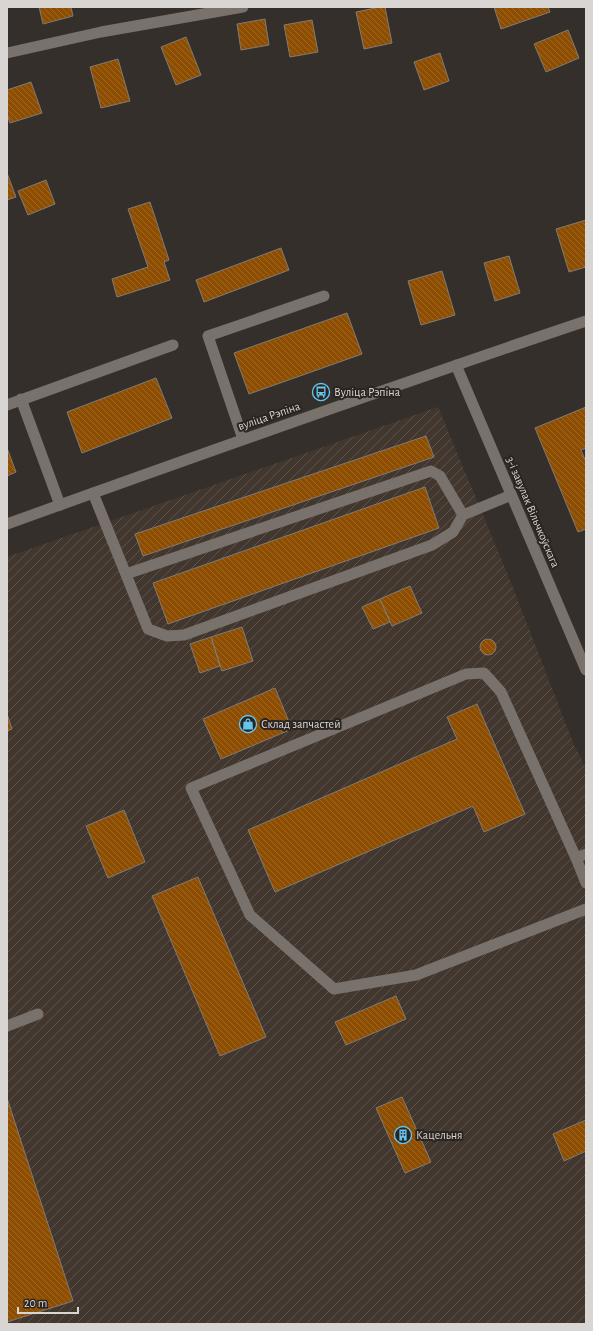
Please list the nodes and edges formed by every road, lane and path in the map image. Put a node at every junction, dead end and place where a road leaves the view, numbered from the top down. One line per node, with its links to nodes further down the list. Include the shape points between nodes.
1 (243, 7): 2 (street, via 101,32)
2 (7, 53)
3 (324, 296): 9 (street, via 208,336)
4 (586, 321): 6 (street, вуліца Рэпіна)
5 (173, 345): 7 (street)
6 (456, 365): 9 (street, вуліца Рэпіна); 11 (street, 3-і завулак Вільчкоўскага)
7 (21, 399): 8 (street); 12 (street)
8 (7, 405)
9 (243, 439): 10 (street, вуліца Рэпіна)
10 (93, 493): 12 (street, вуліца Рэпіна); 15 (street)
11 (511, 495): 13 (street); 16 (street, 3-і завулак Вільчкоўскага)
12 (60, 505): 14 (street, вуліца Рэпіна)
13 (463, 515): 15 (street, via 440,476 431,471); 15 (street, via 453,532 432,545 184,635 167,636 148,629)
14 (7, 524)
15 (126, 574)
16 (586, 670)
17 (586, 854): 18 (street)
18 (576, 858): 19 (street); 20 (street, via 501,692 484,673 466,674 191,788 250,915 334,989 416,975)
19 (586, 883)
20 (586, 909)
21 (38, 1014): 22 (street)
22 (7, 1026)

